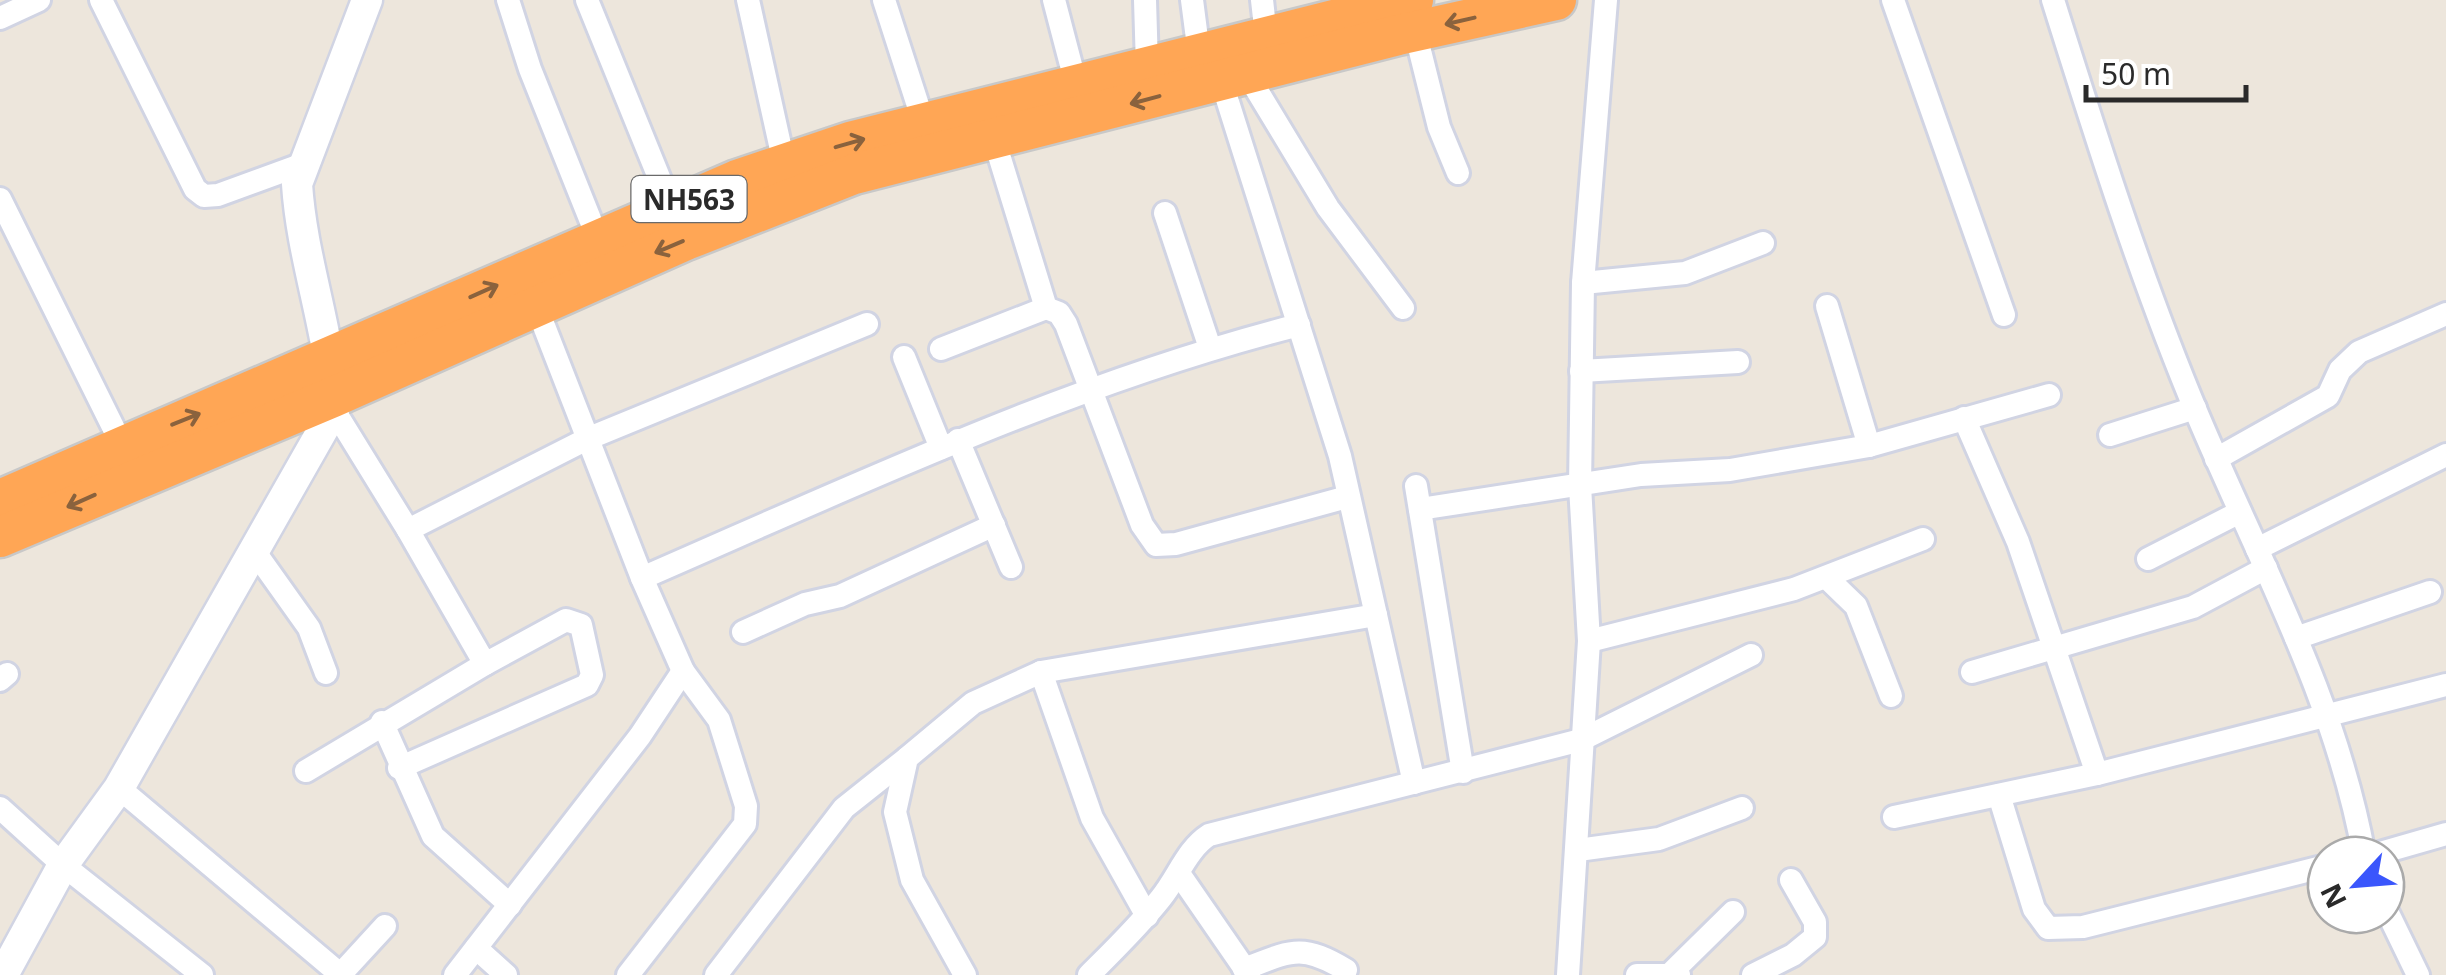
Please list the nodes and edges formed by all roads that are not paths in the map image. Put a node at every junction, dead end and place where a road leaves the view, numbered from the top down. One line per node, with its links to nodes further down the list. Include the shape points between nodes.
1 (39, 0): 16 (street)
2 (101, 0): 24 (street, via 195,190 218,195)
3 (367, 0): 24 (street)
4 (508, 0): 30 (street)
5 (588, 0): 27 (street)
6 (748, 0): 23 (street)
7 (884, 0): 21 (street)
8 (1054, 0): 20 (street)
9 (1145, 0): 18 (street)
10 (1192, 0): 19 (street)
11 (1556, 0): 15 (highway, NH563, one-way to 15)
12 (1606, 0): 32 (street)
13 (1893, 0): 37 (street)
14 (2053, 0): 49 (street)
15 (1414, 16): 17 (highway, NH563); 19 (highway, NH563); 25 (street, via 1438,127)
16 (0, 18)
17 (1264, 18): 19 (highway, NH563)
18 (1147, 66): 19 (highway, NH563); 20 (highway, NH563)
19 (1223, 70): 22 (highway, NH563, one-way to 22); 36 (street); 40 (street)
20 (1076, 84): 21 (highway, NH563)
21 (924, 124): 23 (highway, NH563, one-way to 21)
22 (994, 139): 34 (highway, NH563, one-way to 34, via 854,174 786,199); 35 (street)
23 (784, 163): 27 (highway, NH563)
24 (303, 164): 46 (street, via 298,214)
25 (1458, 173)
26 (0, 200): 29 (street)
27 (671, 207): 30 (highway, NH563)
28 (1165, 213): 41 (street)
29 (6, 228): 54 (street)
30 (598, 240): 46 (highway, NH563, one-way to 30)
31 (1763, 243): 32 (street, via 1684,274)
32 (1583, 283): 45 (street)
33 (1826, 306): 55 (street)
34 (537, 308): 46 (highway, NH563); 52 (street)
35 (1046, 308): 42 (street); 47 (street, via 1066,324)
36 (1404, 308)
37 (2004, 314)
38 (2446, 314): 57 (street, via 2358,352 2328,396)
39 (866, 324): 52 (street)
40 (1299, 325): 41 (street); 59 (street)
41 (1210, 348): 47 (street)
42 (940, 350)
43 (904, 357): 53 (street)
44 (1738, 362): 45 (street)
45 (1580, 371): 58 (street)
46 (332, 389): 54 (highway, NH563, one-way to 46); 63 (street); 64 (highway, NH563, one-way to 64); 66 (street)
47 (1090, 392): 53 (street); 59 (street, via 1156,545)
48 (2049, 394): 50 (street)
49 (2195, 408): 51 (street); 57 (street)
50 (1964, 418): 55 (street); 77 (street, via 2018,542)
51 (2110, 435)
52 (588, 439): 63 (street); 70 (street)
53 (950, 444): 62 (street); 70 (street)
54 (122, 445): 60 (highway, NH563)
55 (1869, 446): 58 (street)
56 (2446, 456): 67 (street)
57 (2216, 459): 61 (street)
58 (1580, 486): 76 (street); 92 (street, via 1418,498)
59 (1347, 497): 73 (street)
60 (0, 500)
61 (2240, 512): 67 (street); 68 (street)
62 (994, 525): 69 (street); 74 (street)
63 (408, 530): 79 (street)
64 (0, 537)
65 (1922, 539): 71 (street)
66 (255, 552): 83 (street, via 309,628); 95 (street)
67 (2262, 558): 75 (street); 77 (street, via 2192,607)
68 (2148, 559)
69 (1011, 567)
70 (642, 578): 80 (street)
71 (1827, 578): 76 (street); 85 (street, via 1856,606)
72 (2430, 592): 75 (street)
73 (1376, 615): 81 (street); 94 (street)
74 (743, 632)
75 (2296, 638): 86 (street)
76 (1589, 642): 88 (street)
77 (2054, 648): 82 (street); 93 (street)
78 (1751, 655): 88 (street)
79 (485, 664): 87 (street); 90 (street, via 566,620 581,625 592,676 587,684)
80 (683, 672): 108 (street); 122 (street, via 719,720 746,806 744,824)
81 (1041, 672): 89 (street, via 973,703); 110 (street, via 1092,818)
82 (1972, 672)
83 (326, 673)
84 (2446, 685): 86 (street)
85 (1890, 696)
86 (2328, 718): 93 (street); 101 (street)
87 (382, 722): 90 (street); 91 (street)
88 (1581, 740): 92 (street); 103 (street)
89 (907, 758): 123 (street, via 844,808); 124 (street, via 895,812 912,880)
90 (399, 768): 108 (street, via 432,836)
91 (306, 772)
92 (1464, 772): 94 (street)
93 (2097, 774): 96 (street)
94 (1414, 784): 106 (street, via 1210,835 1194,845)
95 (119, 788): 104 (street); 119 (street)
96 (1999, 795): 99 (street); 105 (street, via 2034,909 2048,928 2082,928)
97 (0, 808): 104 (street)
98 (1742, 808): 103 (street, via 1640,844)
99 (1894, 817)
100 (2446, 834): 102 (street)
101 (2360, 835)
102 (2406, 846)
103 (1578, 850): 126 (street)
104 (63, 865): 117 (street); 118 (street)
105 (2306, 871)
106 (1180, 875): 110 (street); 115 (street)
107 (1791, 880): 128 (street, via 1815,922 1815,937)
108 (510, 904): 113 (street)
109 (1733, 912): 116 (street)
110 (1148, 916): 125 (street)
111 (385, 926): 119 (street)
112 (2399, 935): 129 (street)
113 (476, 948): 120 (street); 121 (street)
114 (1346, 970): 115 (street, via 1303,950)
115 (1246, 972)
116 (1675, 974): 127 (street)
117 (3, 975)
118 (202, 975)
119 (340, 975)
120 (455, 975)
121 (506, 975)
122 (628, 975)
123 (716, 975)
124 (965, 975)
125 (1089, 975)
126 (1568, 975)
127 (1637, 975)
128 (1753, 975)
129 (2418, 975)

